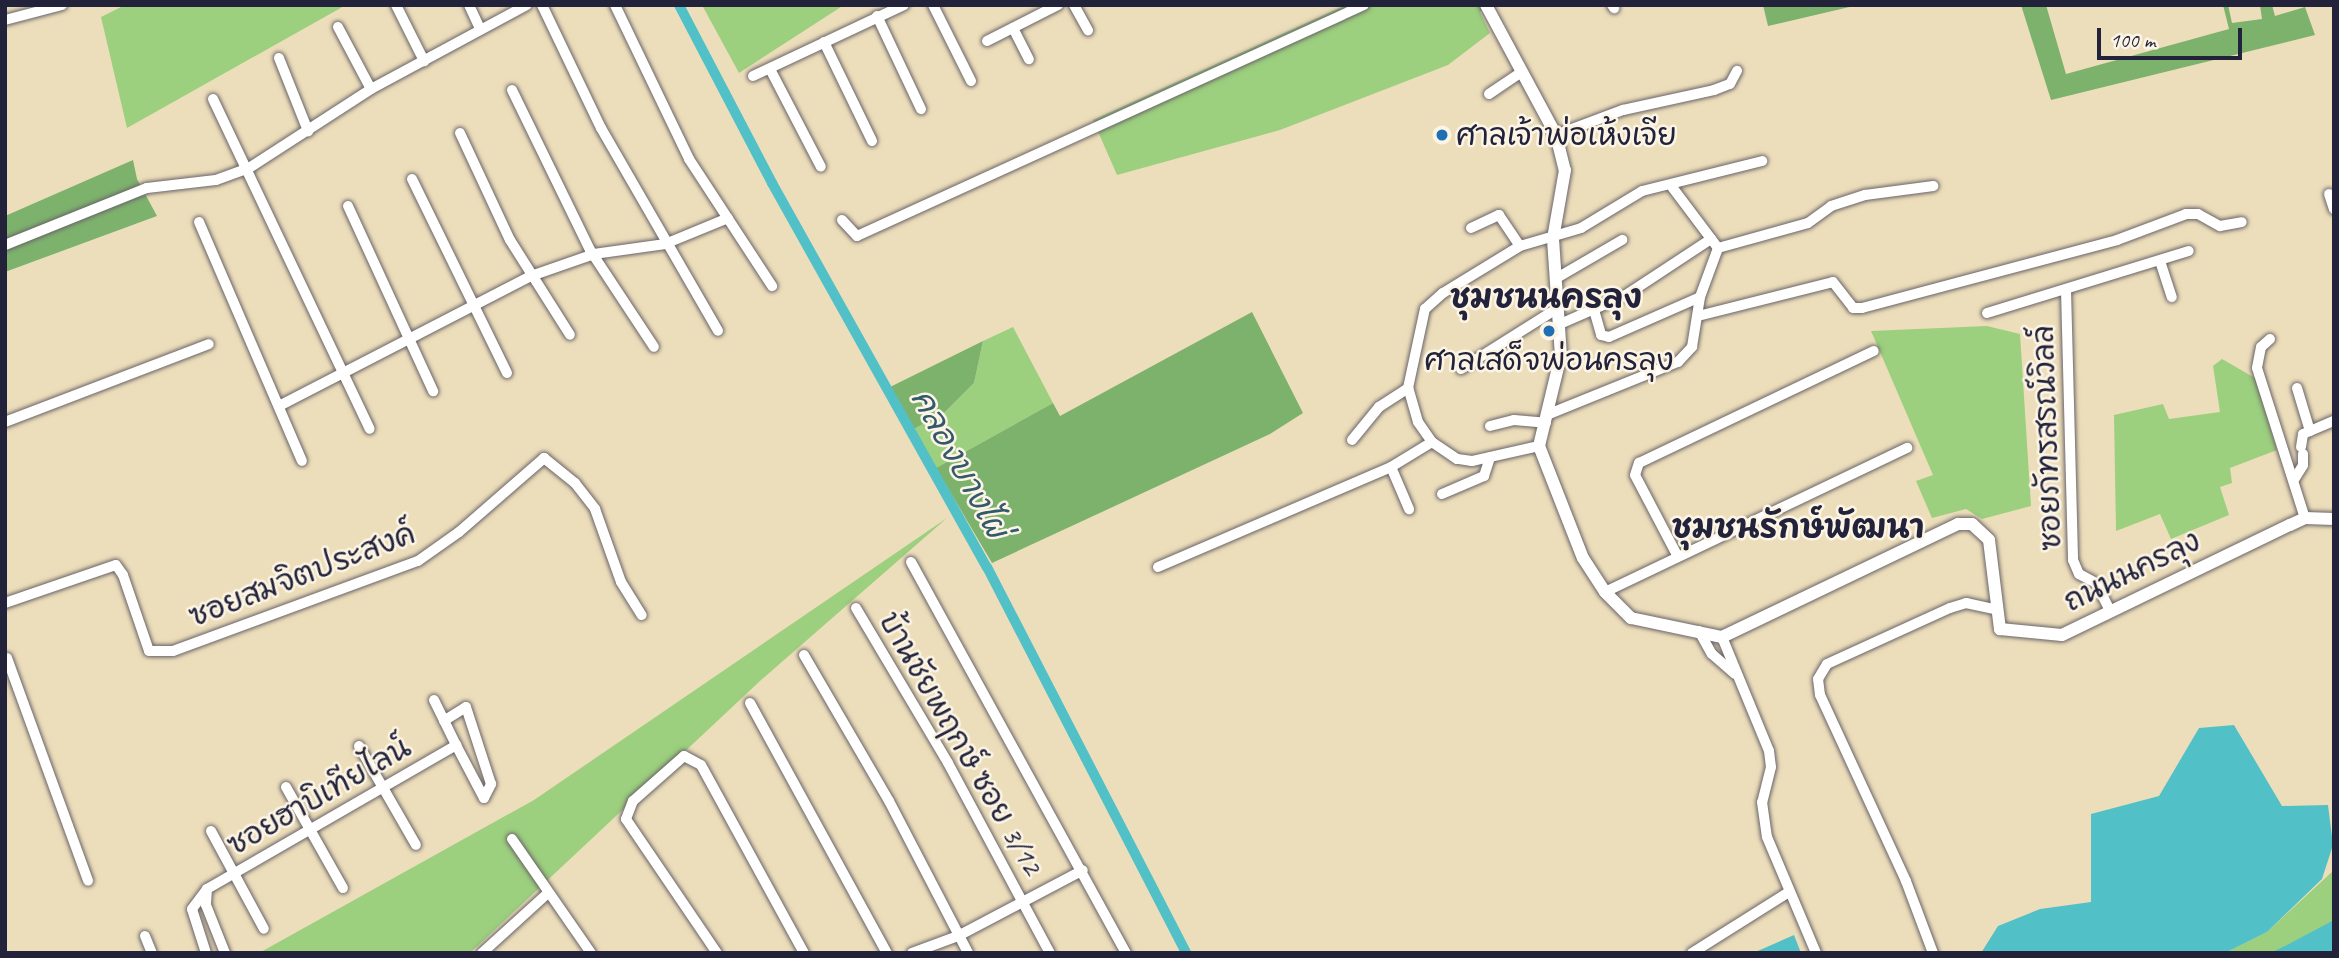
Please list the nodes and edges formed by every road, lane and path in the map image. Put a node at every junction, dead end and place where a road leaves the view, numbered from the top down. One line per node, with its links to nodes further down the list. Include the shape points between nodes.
1 (62, 5): 14 (street)
2 (396, 5): 23 (street)
3 (469, 5): 17 (street)
4 (527, 5): 17 (street)
5 (542, 5): 54 (street, via 601,128)
6 (615, 5): 47 (street, via 689,159)
7 (904, 5): 13 (street)
8 (933, 5): 28 (street)
9 (1058, 5): 16 (street)
10 (1074, 5): 18 (street)
11 (1364, 5): 48 (street, via 857,236)
12 (1486, 5): 26 (street)
13 (877, 16): 20 (street); 33 (street)
14 (5, 20)
15 (338, 27): 29 (street)
16 (1013, 28): 19 (street); 22 (street)
17 (480, 29): 23 (street)
18 (1088, 30)
19 (987, 41)
20 (824, 42): 24 (street); 37 (street)
21 (279, 58): 34 (street)
22 (1029, 59)
23 (424, 61): 29 (street)
24 (770, 69): 27 (street); 39 (street)
25 (1737, 71): 36 (street, via 1730,84 1714,90 1623,110)
26 (1522, 72): 31 (street); 36 (street)
27 (753, 76)
28 (971, 81)
29 (371, 89): 34 (street)
30 (512, 90): 59 (street)
31 (1489, 94)
32 (213, 99): 40 (street)
33 (921, 109)
34 (309, 131): 40 (street)
35 (460, 133): 61 (street)
36 (1556, 135): 52 (street, via 1564,170)
37 (872, 141)
38 (1762, 161): 43 (street)
39 (821, 167)
40 (249, 168): 56 (street, via 216,180 147,188); 81 (street)
41 (412, 179): 67 (street)
42 (1933, 186): 55 (street, via 1853,198 1808,223)
43 (1672, 187): 52 (street, via 1642,191); 55 (street)
44 (2329, 194): 46 (street)
45 (348, 206): 75 (street)
46 (2334, 209)
47 (728, 218): 54 (street); 63 (street)
48 (842, 220)
49 (198, 222): 86 (street)
50 (2242, 222): 71 (street, via 2220,226 2198,214 2186,214 2116,240 1862,308 1853,308 1833,282)
51 (1471, 228): 57 (street, via 1499,215)
52 (1553, 239): 57 (street); 62 (street)
53 (1622, 240): 62 (street)
54 (668, 243): 59 (street); 73 (street)
55 (1714, 244): 65 (street); 69 (street)
56 (5, 245)
57 (1520, 246): 83 (street, via 1425,309)
58 (2189, 251): 60 (street, ซอยภัทรสรณ์วิลล์)
59 (593, 255): 61 (street); 78 (street)
60 (2160, 261): 64 (street, ซอยภัทรสรณ์วิลล์); 66 (street)
61 (531, 276): 67 (street); 74 (street)
62 (1555, 279): 68 (street)
63 (772, 286)
64 (2066, 290): 70 (street, ซอยภัทรสรณ์วิลล์); 112 (street, ซอยภัทรสรณ์วิลล์, via 2073,560 2079,574 2096,583)
65 (1700, 297): 69 (street, via 1609,337 1601,335); 71 (street)
66 (2172, 297)
67 (474, 306): 75 (street); 82 (street)
68 (1558, 308): 72 (street); 80 (street)
69 (1594, 310): 72 (street)
70 (1987, 313)
71 (1698, 316): 87 (street, via 1692,347 1678,362)
72 (1560, 324): 87 (street, via 1561,355)
73 (718, 331)
74 (569, 335)
75 (409, 339): 81 (street); 85 (street)
76 (2270, 339): 100 (street, via 2261,347 2257,368)
77 (209, 344): 89 (street)
78 (654, 347)
79 (1874, 351): 105 (street, via 1639,463 1635,475)
80 (1461, 369)
81 (344, 373): 86 (street); 91 (street)
82 (507, 373)
83 (1408, 388): 93 (street, via 1379,407); 94 (street, via 1418,422)
84 (2297, 388): 92 (street)
85 (433, 391)
86 (279, 406): 98 (street)
87 (1548, 419): 90 (street); 95 (street)
88 (2334, 421): 92 (street)
89 (5, 422)
90 (1490, 426)
91 (370, 429)
92 (2310, 431): 100 (street, via 2303,434 2304,465)
93 (1352, 440)
94 (1432, 442): 97 (street, via 1457,459); 99 (street)
95 (1539, 446): 97 (street); 108 (street, via 1583,558)
96 (1908, 448): 105 (street)
97 (1490, 457): 101 (street, via 1484,476)
98 (302, 461)
99 (1391, 467): 102 (street); 107 (street)
100 (2295, 478): 103 (street)
101 (1443, 494)
102 (1409, 509)
103 (2305, 519): 104 (street, ถนนนครลุง); 112 (street, ถนนนครลุง)
104 (2334, 519)
105 (1677, 555): 108 (street)
106 (911, 562): 132 (street)
107 (1158, 567)
108 (1605, 592): 114 (street, via 1631,618)
109 (5, 603): 113 (street, ซอยสมจิตประสงค์, via 116,565 149,651 173,651 418,561 460,532 544,458 575,483 595,509 621,582)
110 (856, 608): 139 (street, บ้านชัยพฤกษ์ ซอย 3/12, via 948,763)
111 (1994, 609): 112 (street, ถนนนครลุง, via 1996,622 2006,633 2053,635); 115 (street, via 1989,540 1972,524 1958,524); 157 (street, via 1966,603 1950,608 1827,664 1818,679 1820,695 1906,881)
112 (2109, 611)
113 (642, 615)
114 (1699, 631): 115 (street); 118 (street, via 1712,654)
115 (1723, 636): 118 (street)
116 (804, 655): 142 (street, via 889,801)
117 (7, 658): 119 (street)
118 (1737, 676): 137 (street, via 1769,751 1762,813)
119 (18, 688): 120 (street); 134 (street)
120 (5, 692)
121 (434, 700): 123 (street)
122 (750, 703): 150 (street)
123 (444, 721): 124 (street); 124 (street, via 466,707 491,784 484,798)
124 (456, 745): 126 (street, ซอยฮาบิเทียไลน์)
125 (359, 746): 126 (street)
126 (383, 787): 128 (street, ซอยฮาบิเทียไลน์); 131 (street)
127 (286, 788): 128 (street)
128 (310, 830): 133 (street, ซอยฮาบิเทียไลน์); 135 (street)
129 (211, 831): 133 (street)
130 (512, 839): 138 (street)
131 (416, 845)
132 (1083, 870): 139 (street); 154 (street)
133 (234, 873): 136 (street, ซอยฮาบิเทียไลน์); 140 (street)
134 (88, 881)
135 (343, 888)
136 (207, 889): 144 (street, ซอยฮาบิเทียไลน์, via 192,909); 145 (street, ซอยฮาบิเทียไลน์, via 206,905)
137 (1789, 892): 155 (street); 156 (street)
138 (548, 893): 146 (street); 147 (street)
139 (1022, 902): 142 (street); 153 (street, บ้านชัยพฤกษ์ ซอย 3/12)
140 (264, 929)
141 (145, 936): 143 (street)
142 (958, 936): 151 (street); 152 (street)
143 (152, 953)
144 (206, 953)
145 (225, 953)
146 (482, 953)
147 (591, 953)
148 (717, 953): 149 (street, via 626,819 633,801 684,756 701,765)
149 (804, 953)
150 (887, 953)
151 (912, 953)
152 (968, 953)
153 (1050, 953)
154 (1126, 953)
155 (1692, 953)
156 (1816, 953)
157 (1933, 953)

